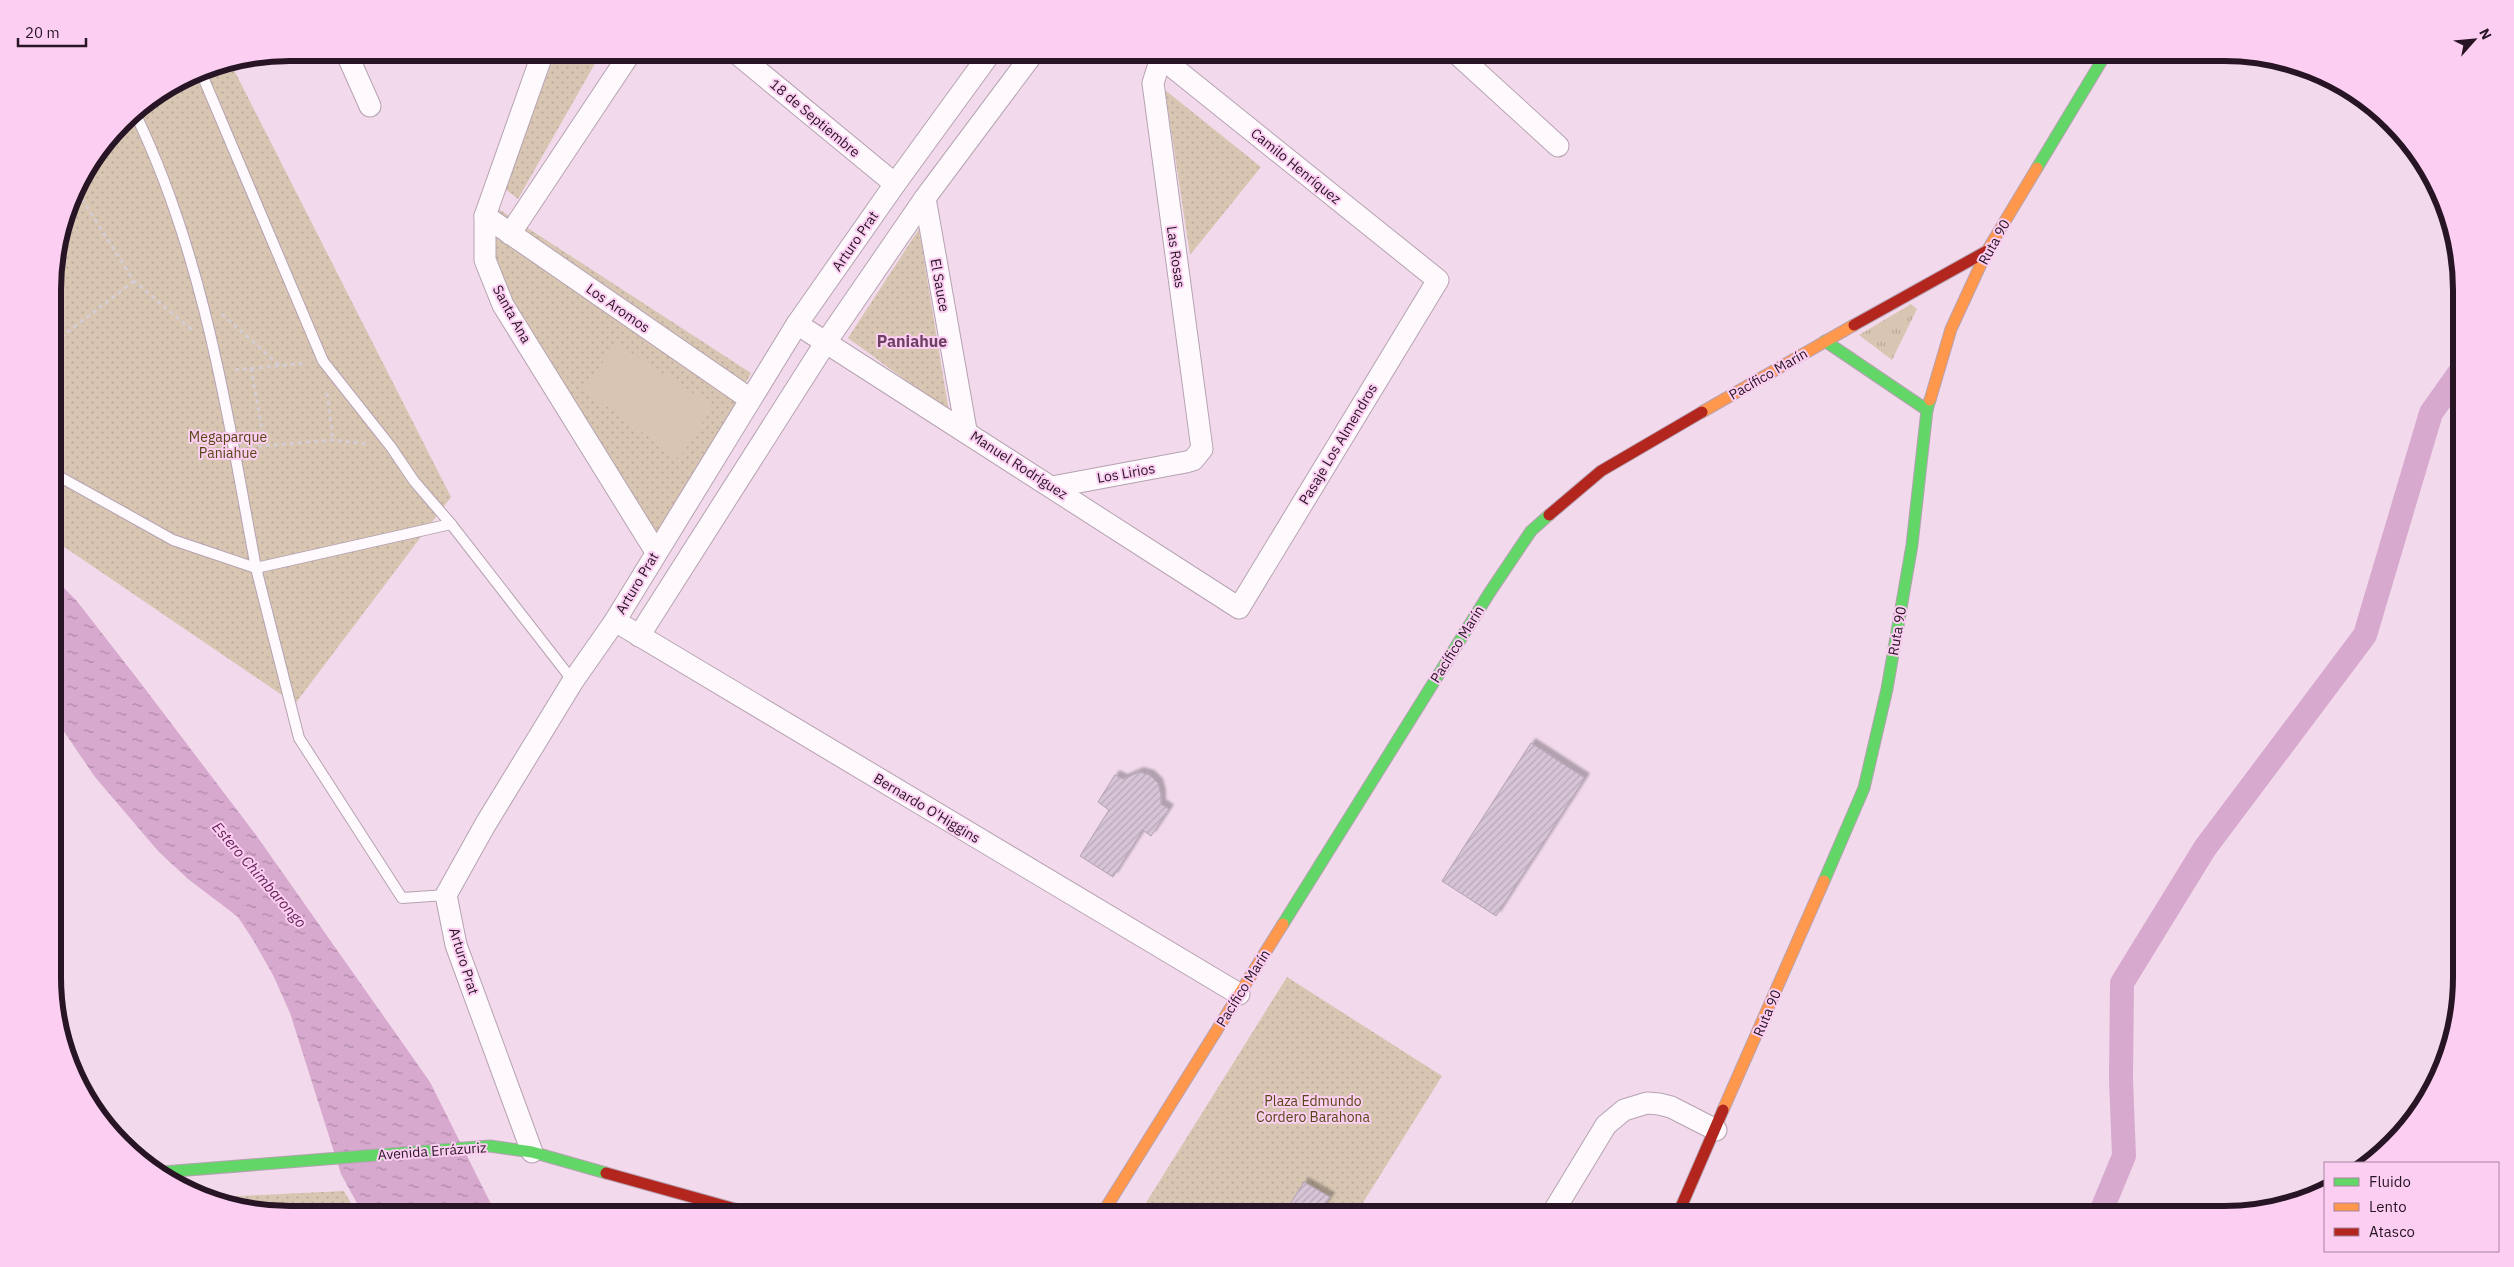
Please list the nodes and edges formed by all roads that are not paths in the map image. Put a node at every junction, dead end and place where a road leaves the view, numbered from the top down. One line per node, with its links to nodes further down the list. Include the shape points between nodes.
1 (350, 61): 12 (street)
2 (540, 61): 17 (street, Santa Ana)
3 (625, 61): 18 (street)
4 (746, 61): 15 (street, 18 de Septiembre)
5 (984, 61): 15 (street, Arturo Prat)
6 (1027, 61): 16 (street, Arturo Prat)
7 (1156, 61): 27 (street, Las Rosas, via 1152,83 1202,442)
8 (1164, 61): 20 (street, Camilo Henríquez)
9 (1465, 61): 14 (street)
10 (2102, 61): 19 (street, Ruta 90)
11 (204, 79): 30 (lane, via 323,362)
12 (370, 106)
13 (137, 119): 32 (lane, via 171,201 202,296)
14 (1558, 146)
15 (895, 184): 21 (street, Arturo Prat)
16 (925, 198): 23 (street, Arturo Prat); 26 (street, El Sauce)
17 (485, 216): 18 (street, Los Aromos); 31 (street, Santa Ana, via 485,260 503,305)
18 (510, 234): 24 (street, Los Aromos)
19 (1987, 251): 22 (street, Pacífico Marín); 25 (street, Ruta 90, via 1951,329)
20 (1438, 280): 33 (street, Pasaje Los Almendros)
21 (797, 324): 23 (street, Manuel Rodríguez); 24 (street, Arturo Prat)
22 (1825, 341): 25 (street); 38 (street, Pacífico Marín, via 1601,471 1531,531)
23 (826, 342): 26 (street, Manuel Rodríguez); 35 (street, Arturo Prat)
24 (750, 399): 31 (street, Arturo Prat)
25 (1927, 410): 39 (street, Ruta 90, via 1912,546 1887,690 1864,788)
26 (966, 430): 29 (street, Manuel Rodríguez)
27 (1199, 456): 29 (street, Los Lirios, via 1186,462)
28 (61, 477): 32 (lane, via 173,540)
29 (1052, 487): 33 (street, Manuel Rodríguez)
30 (451, 524): 32 (lane); 36 (lane)
31 (656, 552): 34 (street, Arturo Prat)
32 (256, 568): 37 (lane, via 299,738 402,898)
33 (1239, 608)
34 (615, 621): 35 (street, Bernardo O'Higgins); 36 (street, Arturo Prat)
35 (639, 636): 38 (street, Bernardo O'Higgins)
36 (573, 681): 37 (street, Arturo Prat)
37 (446, 895): 40 (street, Arturo Prat, via 456,945)
38 (1239, 994): 43 (street, Pacífico Marín)
39 (1716, 1130): 44 (street, via 1659,1104 1647,1103 1624,1110 1606,1125); 45 (street, Ruta 90)
40 (532, 1152): 41 (street, Avenida Errázuriz, via 490,1146); 42 (street, Avenida Errázuriz)
41 (170, 1172)
42 (724, 1206)
43 (1107, 1206)
44 (1557, 1206)
45 (1682, 1206)

